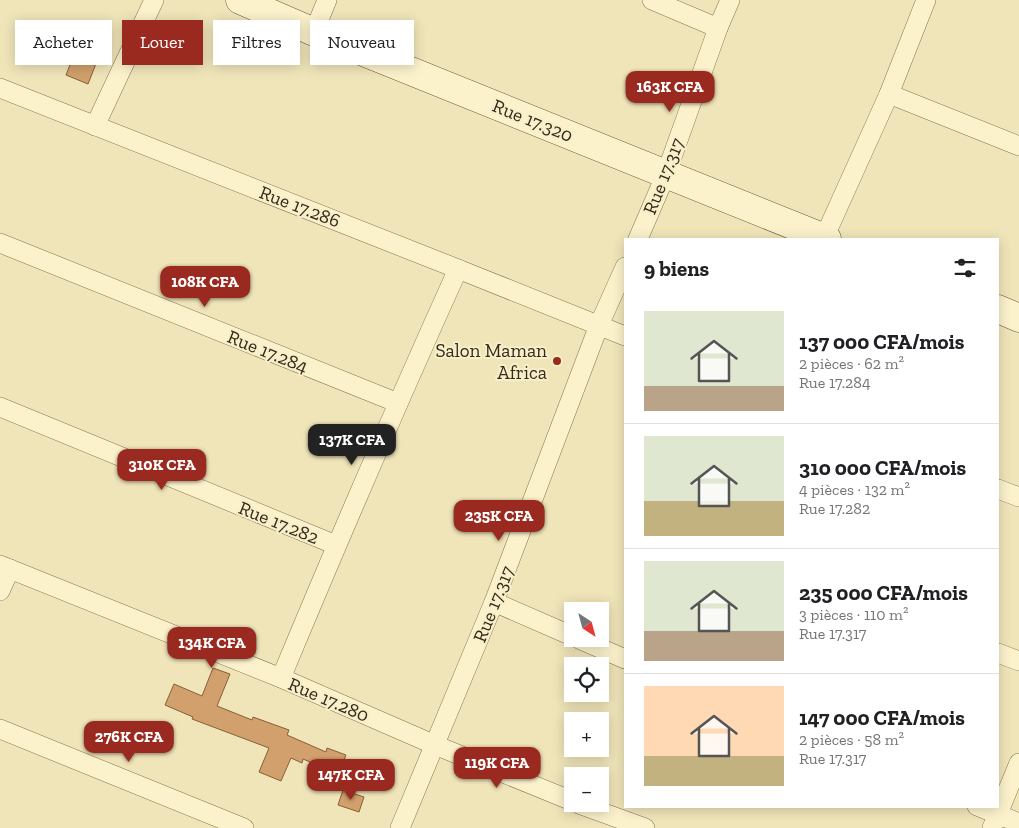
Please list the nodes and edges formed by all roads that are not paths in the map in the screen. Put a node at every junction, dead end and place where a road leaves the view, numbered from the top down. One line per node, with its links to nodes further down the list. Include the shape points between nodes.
1 (154, 0): 13 (street)
2 (240, 0): 9 (street, Rue 17.320)
3 (327, 0): 7 (street)
4 (652, 0): 8 (street)
5 (730, 0): 8 (street, Rue 17.317)
6 (926, 0): 12 (street)
7 (319, 20)
8 (718, 28): 15 (street, Rue 17.317)
9 (310, 30)
10 (396, 65): 15 (street, Rue 17.320)
11 (0, 88): 13 (street, Rue 17.286)
12 (889, 94): 14 (street); 17 (street)
13 (95, 126): 19 (street, Rue 17.286)
14 (1019, 146)
15 (666, 174): 16 (street, Rue 17.317); 17 (street, Rue 17.320)
16 (638, 238)
17 (826, 238)
18 (0, 243): 25 (street, Rue 17.284)
19 (458, 269): 23 (street, Rue 17.286); 25 (street)
20 (624, 269): 23 (street, Rue 17.317)
21 (999, 309): 22 (street)
22 (1019, 318)
23 (599, 325): 24 (street, Rue 17.286); 32 (street, Rue 17.317)
24 (624, 336)
25 (398, 403): 29 (street)
26 (0, 407): 29 (street, Rue 17.282)
27 (999, 489): 28 (street)
28 (1019, 497)
29 (336, 545): 38 (street)
30 (5, 567): 31 (street); 38 (street, Rue 17.280)
31 (0, 591)
32 (494, 602): 33 (street); 40 (street, Rue 17.317)
33 (564, 633)
34 (600, 648): 36 (street)
35 (999, 653): 37 (street)
36 (624, 659)
37 (1019, 662)
38 (281, 678): 40 (street, Rue 17.280)
39 (0, 729): 47 (street)
40 (435, 744): 42 (street, Rue 17.280); 48 (street, Rue 17.317)
41 (1019, 763): 45 (street)
42 (564, 798)
43 (979, 808): 45 (street)
44 (600, 812): 49 (street)
45 (995, 821): 46 (street)
46 (1019, 823)
47 (236, 826)
48 (400, 828)
49 (645, 828)

